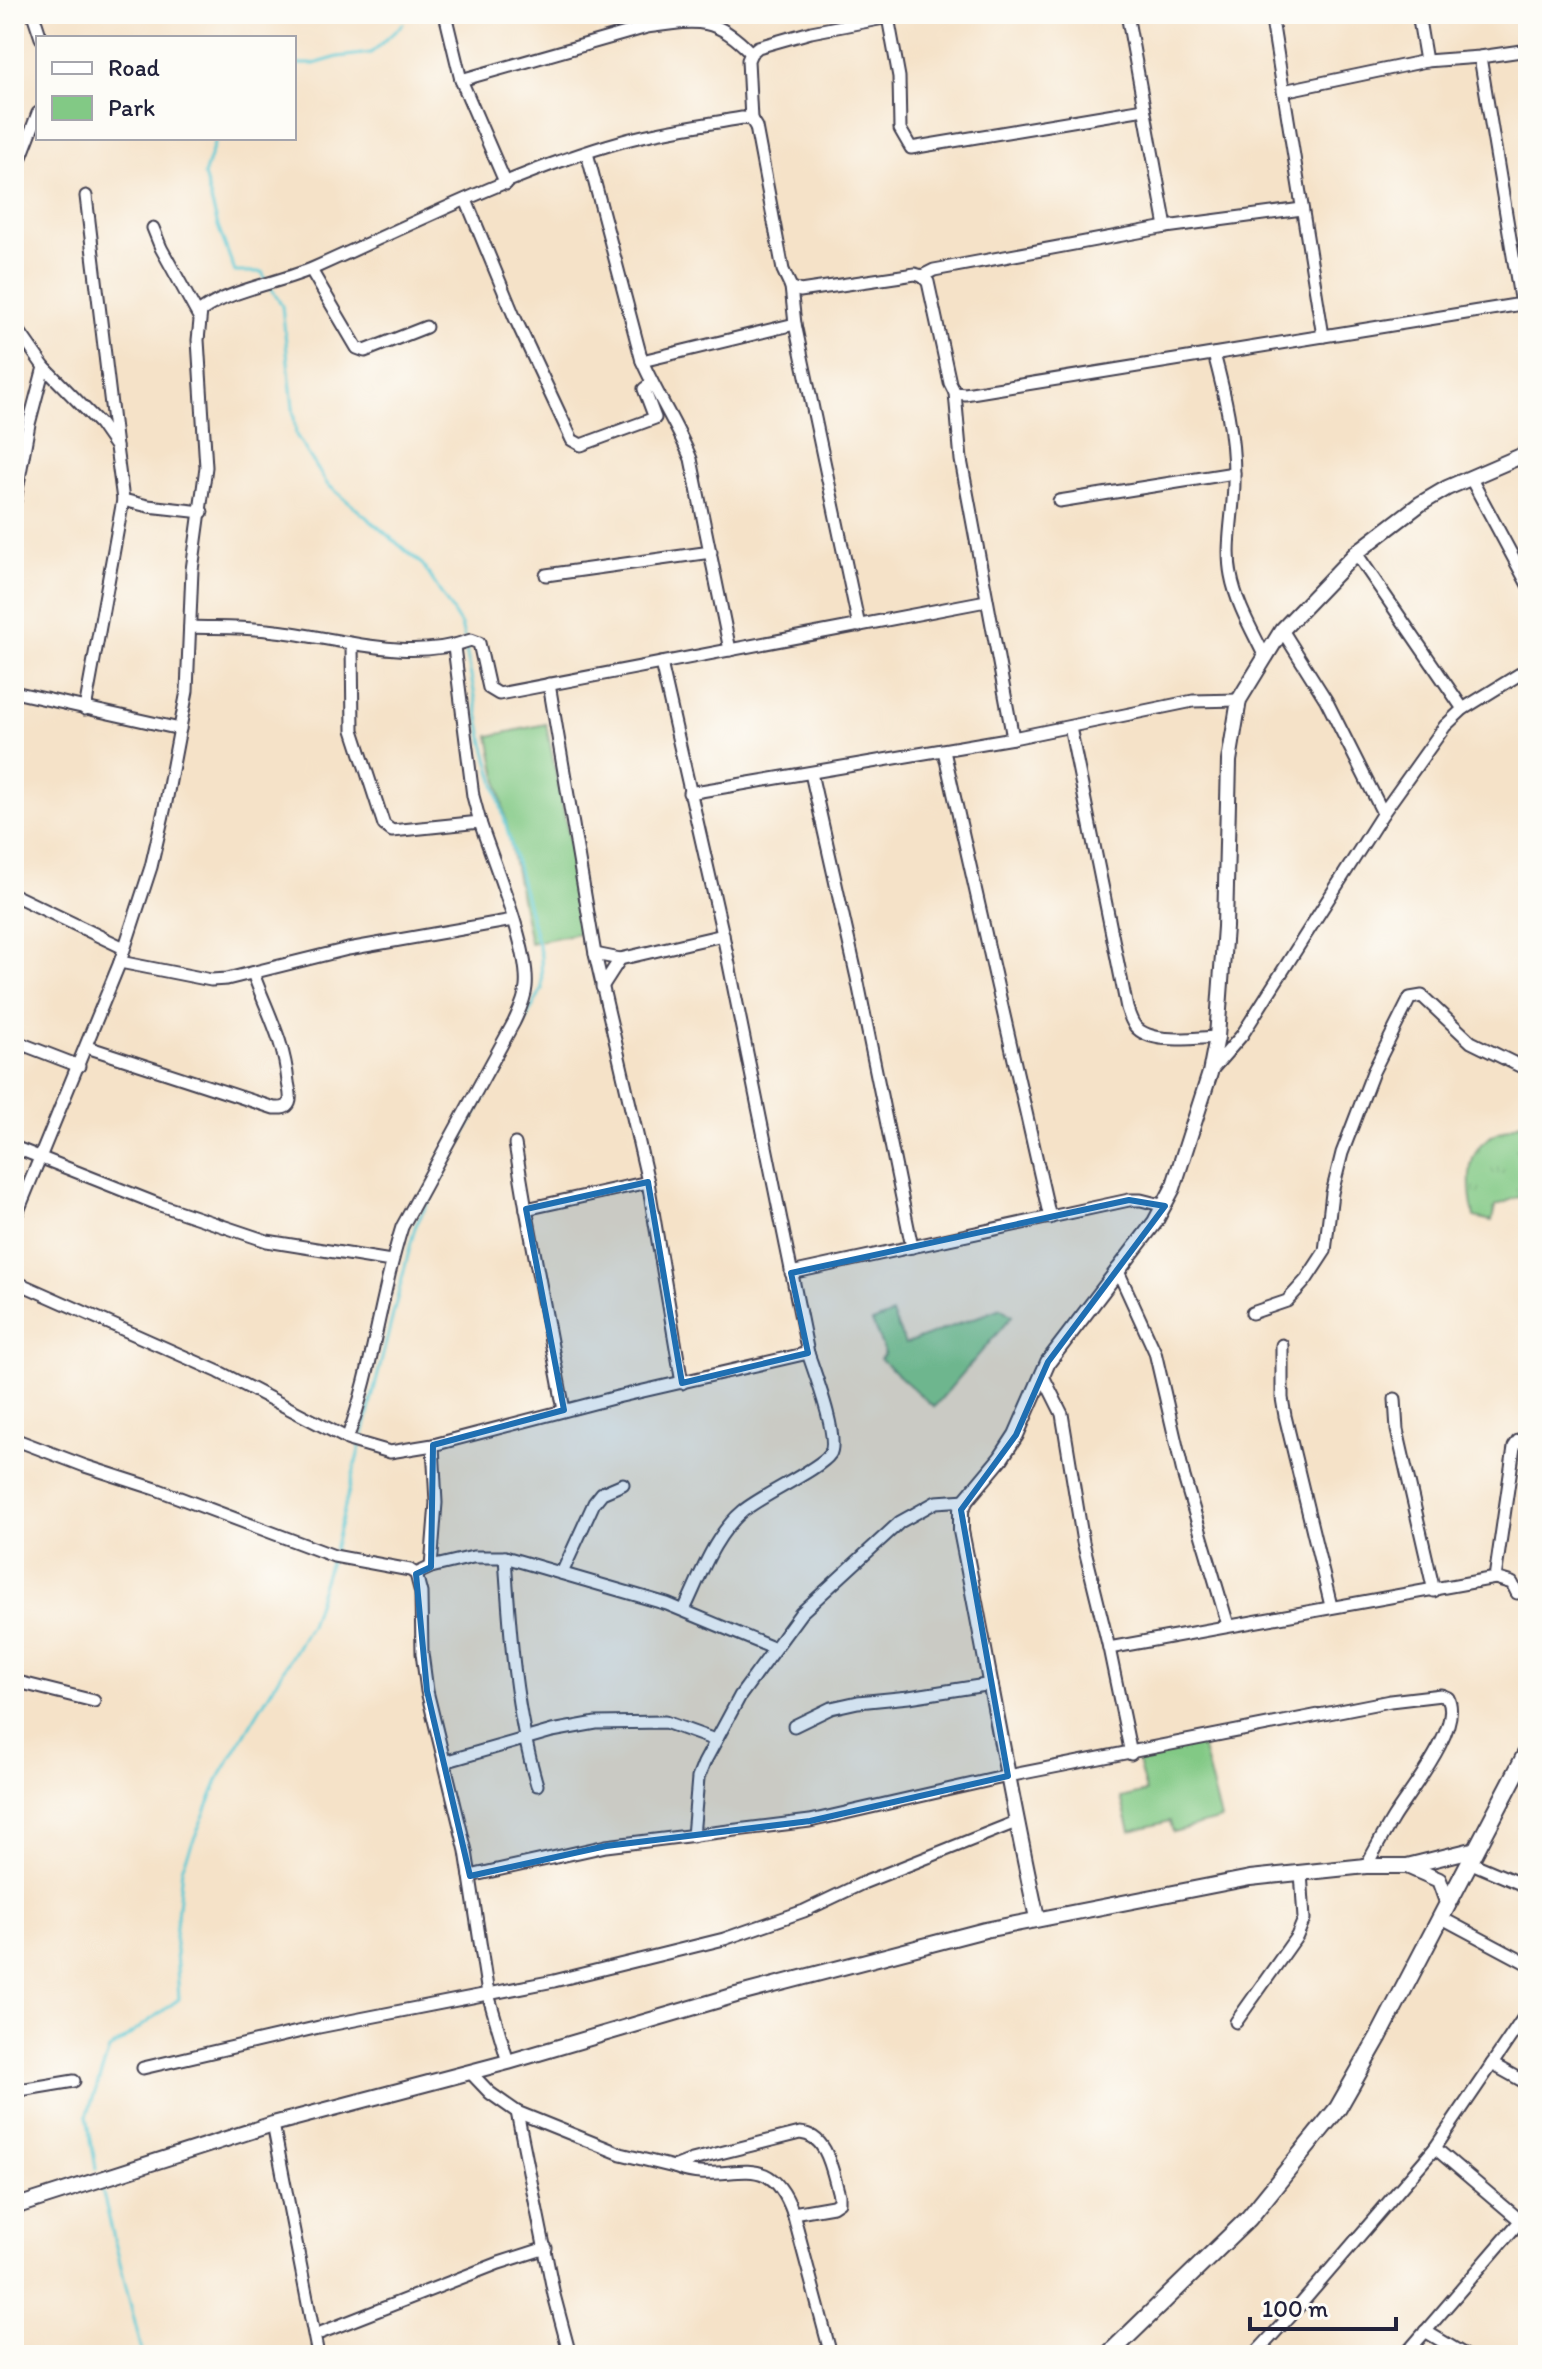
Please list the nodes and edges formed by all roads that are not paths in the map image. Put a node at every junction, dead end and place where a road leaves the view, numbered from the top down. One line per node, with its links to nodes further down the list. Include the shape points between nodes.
1 (33, 14): 8 (street)
2 (445, 14): 13 (street)
3 (905, 14): 7 (street)
4 (1127, 14): 15 (street)
5 (1271, 14): 14 (street)
6 (1418, 14): 12 (street)
7 (888, 17): 10 (street, via 811,32); 15 (street, via 899,77 900,129 911,148)
8 (40, 36)
9 (1528, 50): 11 (street)
10 (751, 53): 13 (street, via 719,26 665,24); 17 (street)
11 (1480, 57): 12 (street); 29 (street)
12 (1426, 61): 14 (street)
13 (461, 80): 20 (street)
14 (1283, 91): 23 (street)
15 (1144, 109): 24 (street)
16 (36, 118): 19 (street)
17 (751, 119): 18 (street, via 661,131); 28 (street)
18 (587, 153): 20 (street); 36 (street)
19 (14, 175)
20 (506, 184): 22 (street)
21 (86, 196): 40 (street)
22 (466, 200): 26 (street); 38 (street, via 572,440 581,445 655,418 644,389)
23 (1302, 209): 24 (street); 34 (street)
24 (1166, 227): 27 (street)
25 (153, 228): 30 (street)
26 (311, 270): 30 (street, via 207,307); 33 (street, via 357,348 365,351)
27 (922, 276): 28 (street, via 815,290); 39 (street, via 928,282)
28 (791, 287): 32 (street)
29 (1524, 304): 34 (street)
30 (199, 317): 47 (street, via 206,453)
31 (14, 324): 37 (street)
32 (795, 324): 36 (street); 53 (street)
33 (426, 327)
34 (1323, 336): 35 (street)
35 (1214, 354): 39 (street); 42 (street, via 1230,416)
36 (642, 361): 38 (street)
37 (44, 367): 40 (street); 46 (street)
38 (652, 383): 48 (street, via 691,459)
39 (955, 393): 52 (street)
40 (116, 447): 44 (street)
41 (1528, 453): 43 (street)
42 (1234, 473): 45 (street); 59 (street, via 1231,576)
43 (1470, 477): 49 (street, via 1420,504); 51 (street)
44 (123, 500): 47 (street); 65 (street)
45 (1059, 501)
46 (14, 506)
47 (202, 512): 54 (street)
48 (711, 552): 50 (street); 58 (street)
49 (1356, 553): 55 (street); 66 (street)
50 (546, 575)
51 (1528, 585)
52 (986, 601): 53 (street); 69 (street)
53 (859, 626): 58 (street)
54 (190, 627): 57 (street, via 276,630); 68 (street)
55 (1282, 630): 59 (street); 73 (street, via 1333,712)
56 (463, 643): 57 (street, via 424,650); 62 (street, via 479,643 492,693); 74 (street, via 473,796)
57 (352, 645): 74 (street, via 353,730 386,828)
58 (730, 650): 60 (street)
59 (1264, 655): 64 (street)
60 (661, 663): 62 (street); 72 (street)
61 (1528, 669): 66 (street)
62 (549, 684): 79 (street)
63 (14, 692): 65 (street)
64 (1239, 700): 67 (street, via 1193,701); 84 (street, via 1228,772)
65 (85, 709): 68 (street)
66 (1463, 709): 73 (street)
67 (1070, 727): 69 (street); 84 (street, via 1133,1025 1143,1034 1173,1039)
68 (180, 729): 78 (street, via 151,867)
69 (1013, 738): 70 (street)
70 (944, 751): 71 (street); 96 (street)
71 (811, 773): 72 (street); 98 (street)
72 (689, 793): 77 (street)
73 (1383, 813): 89 (street, via 1242,1035)
74 (480, 822): 76 (street)
75 (14, 895): 78 (street)
76 (513, 920): 82 (street, via 348,949); 99 (street, via 527,978 523,1003 426,1179)
77 (723, 935): 80 (street); 101 (street)
78 (124, 948): 81 (street)
79 (595, 954): 80 (street); 83 (street)
80 (620, 959): 83 (street)
81 (120, 962): 82 (street, via 211,980); 86 (street)
82 (253, 973): 86 (street, via 286,1059 290,1099 282,1109)
83 (602, 987): 93 (street)
84 (1217, 1037): 89 (street)
85 (14, 1041): 87 (street)
86 (87, 1047): 87 (street)
87 (79, 1066): 92 (street)
88 (1528, 1070): 103 (street, via 1471,1042 1422,996 1410,998 1373,1072 1342,1153 1325,1251 1287,1301)
89 (1210, 1073): 94 (street)
90 (515, 1144): 95 (street)
91 (14, 1147): 92 (street)
92 (42, 1157): 97 (street); 99 (street, via 267,1241)
93 (648, 1182): 95 (street); 107 (street)
94 (1165, 1206): 96 (street, via 1129,1200); 100 (street)
95 (526, 1209): 109 (street)
96 (1050, 1218): 98 (street)
97 (14, 1221)
98 (912, 1247): 101 (street)
99 (391, 1261): 112 (street)
100 (1117, 1269): 106 (street); 125 (street, via 1155,1352 1184,1477)
101 (791, 1273): 105 (street)
102 (14, 1281): 112 (street, via 219,1372)
103 (1252, 1313)
104 (1282, 1345): 123 (street, via 1285,1416)
105 (808, 1353): 107 (street); 124 (street, via 824,1404 830,1454 730,1523)
106 (1042, 1374): 115 (street, via 1016,1435); 127 (street, via 1062,1414 1083,1542)
107 (682, 1383): 109 (street)
108 (1395, 1399): 121 (street, via 1397,1430)
109 (564, 1410): 113 (street)
110 (1528, 1438): 120 (street, via 1514,1447)
111 (14, 1439): 119 (street, via 328,1554)
112 (350, 1440): 113 (street, via 390,1452)
113 (433, 1445): 117 (street)
114 (623, 1484): 118 (street, via 594,1503)
115 (966, 1500): 126 (street, via 936,1502 900,1522 801,1613); 129 (street, via 961,1531)
116 (505, 1557): 117 (street, via 473,1557); 118 (street); 133 (street)
117 (431, 1567): 119 (street)
118 (562, 1573): 124 (street)
119 (416, 1574): 136 (street, via 427,1691)
120 (1495, 1578): 121 (street); 122 (street, via 1512,1583)
121 (1434, 1591): 123 (street)
122 (1517, 1593)
123 (1331, 1606): 125 (street)
124 (684, 1610): 126 (street)
125 (1228, 1625): 127 (street)
126 (773, 1648): 132 (street)
127 (1109, 1648): 135 (street)
128 (14, 1681): 130 (street)
129 (992, 1684): 131 (street, via 858,1702); 137 (street)
130 (94, 1701)
131 (794, 1726)
132 (715, 1740): 133 (street, via 652,1721 577,1725); 140 (street, via 698,1778)
133 (524, 1741): 136 (street); 138 (street)
134 (1528, 1750): 141 (main road)
135 (1131, 1754): 137 (street); 142 (street, via 1390,1701 1448,1698 1446,1730)
136 (444, 1762): 145 (street)
137 (1008, 1776): 139 (street); 140 (street, via 810,1821)
138 (537, 1785)
139 (1016, 1822): 148 (street); 150 (street, via 724,1939)
140 (693, 1836): 145 (street, via 606,1846)
141 (1472, 1856): 143 (street); 146 (street); 147 (main road)
142 (1366, 1866): 143 (street); 144 (street)
143 (1407, 1866): 147 (street, via 1439,1880)
144 (1301, 1872): 148 (street); 152 (street, via 1304,1919 1297,1936)
145 (470, 1876): 150 (street)
146 (1528, 1887)
147 (1444, 1909): 149 (street); 170 (main road, via 1358,2073 1321,2131 1249,2218)
148 (1037, 1918): 153 (street, via 760,1989)
149 (1528, 1964)
150 (488, 1994): 153 (street); 155 (street)
151 (1528, 2011): 154 (street)
152 (1236, 2022)
153 (508, 2062): 156 (street)
154 (1492, 2064): 158 (street); 162 (street)
155 (143, 2068)
156 (470, 2072): 160 (street); 161 (street)
157 (74, 2081): 159 (street)
158 (1528, 2084)
159 (14, 2091)
160 (517, 2112): 163 (street, via 621,2154); 167 (street)
161 (273, 2124): 164 (street); 169 (street)
162 (1435, 2148): 166 (street); 174 (street)
163 (674, 2167): 165 (street, via 691,2174 762,2172 777,2183); 165 (street, via 812,2134 824,2149 839,2202)
164 (14, 2207)
165 (793, 2213): 173 (street)
166 (1524, 2224): 168 (street)
167 (546, 2248): 169 (street); 172 (street)
168 (1425, 2331): 175 (street); 176 (street)
169 (315, 2335): 171 (street)
170 (1114, 2353)
171 (318, 2355)
172 (570, 2355)
173 (831, 2355)
174 (1254, 2355)
175 (1405, 2355)
176 (1465, 2355)

